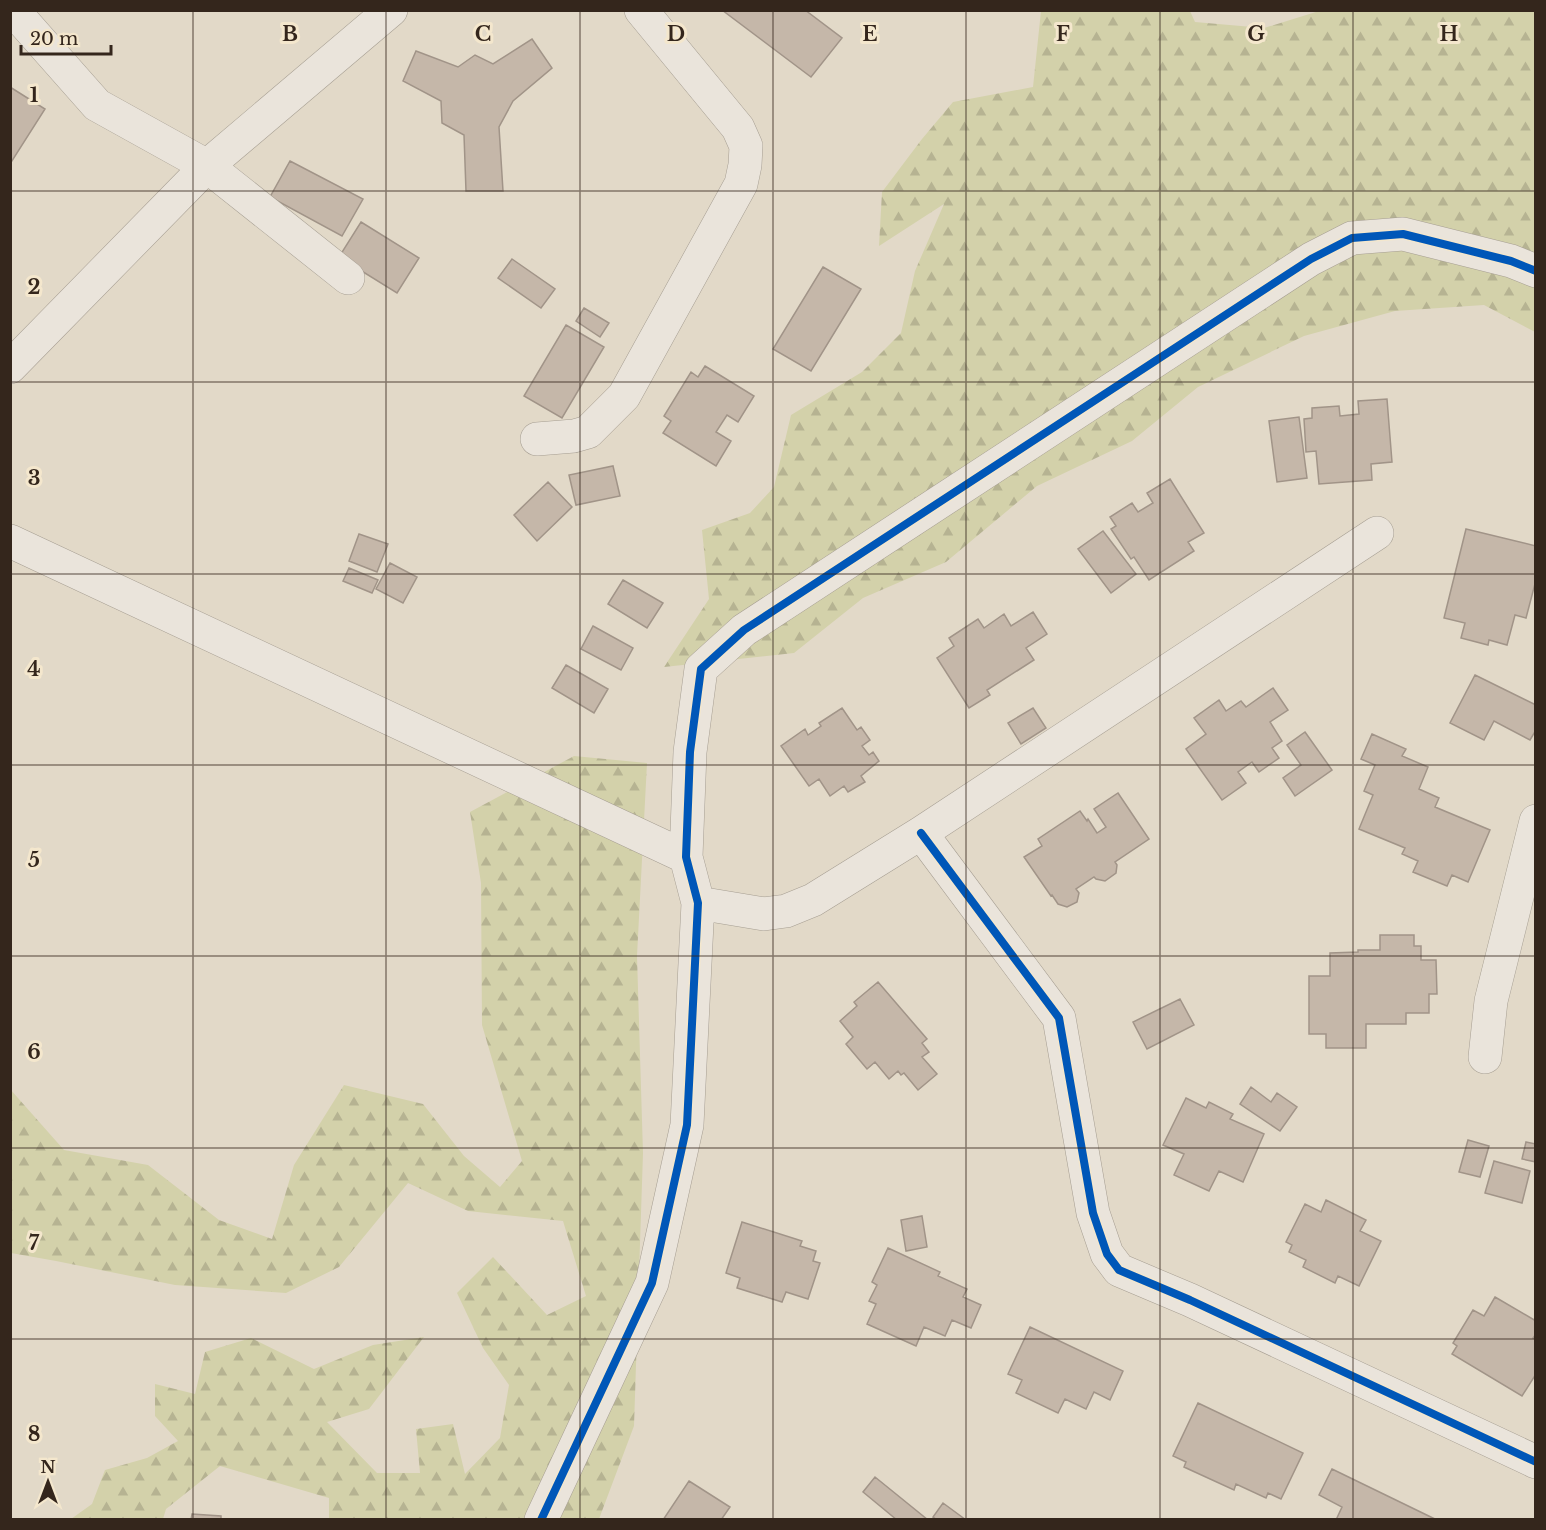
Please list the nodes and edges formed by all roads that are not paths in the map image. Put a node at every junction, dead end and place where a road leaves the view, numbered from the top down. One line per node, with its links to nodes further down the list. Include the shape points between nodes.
1 (13, 10): 4 (street, via 97,105)
2 (391, 10): 4 (street)
3 (641, 10): 8 (street, via 738,128 746,146 741,184 624,396 588,432)
4 (207, 166): 6 (street); 7 (street)
5 (1536, 271): 13 (street, via 1512,261 1403,234 1352,238 1311,259 744,630 701,669 690,752)
6 (348, 278)
7 (10, 367)
8 (537, 439)
9 (1377, 533): 12 (street)
10 (10, 541): 13 (street)
11 (1536, 821): 15 (street, via 1491,1001)
12 (921, 832): 14 (street, via 813,900 786,911 764,914); 16 (street, via 1059,1018 1093,1213 1107,1254 1119,1270)
13 (686, 857): 14 (street)
14 (698, 903): 17 (street, via 687,1125 652,1283)
15 (1485, 1057)
16 (1536, 1462)
17 (541, 1520)

